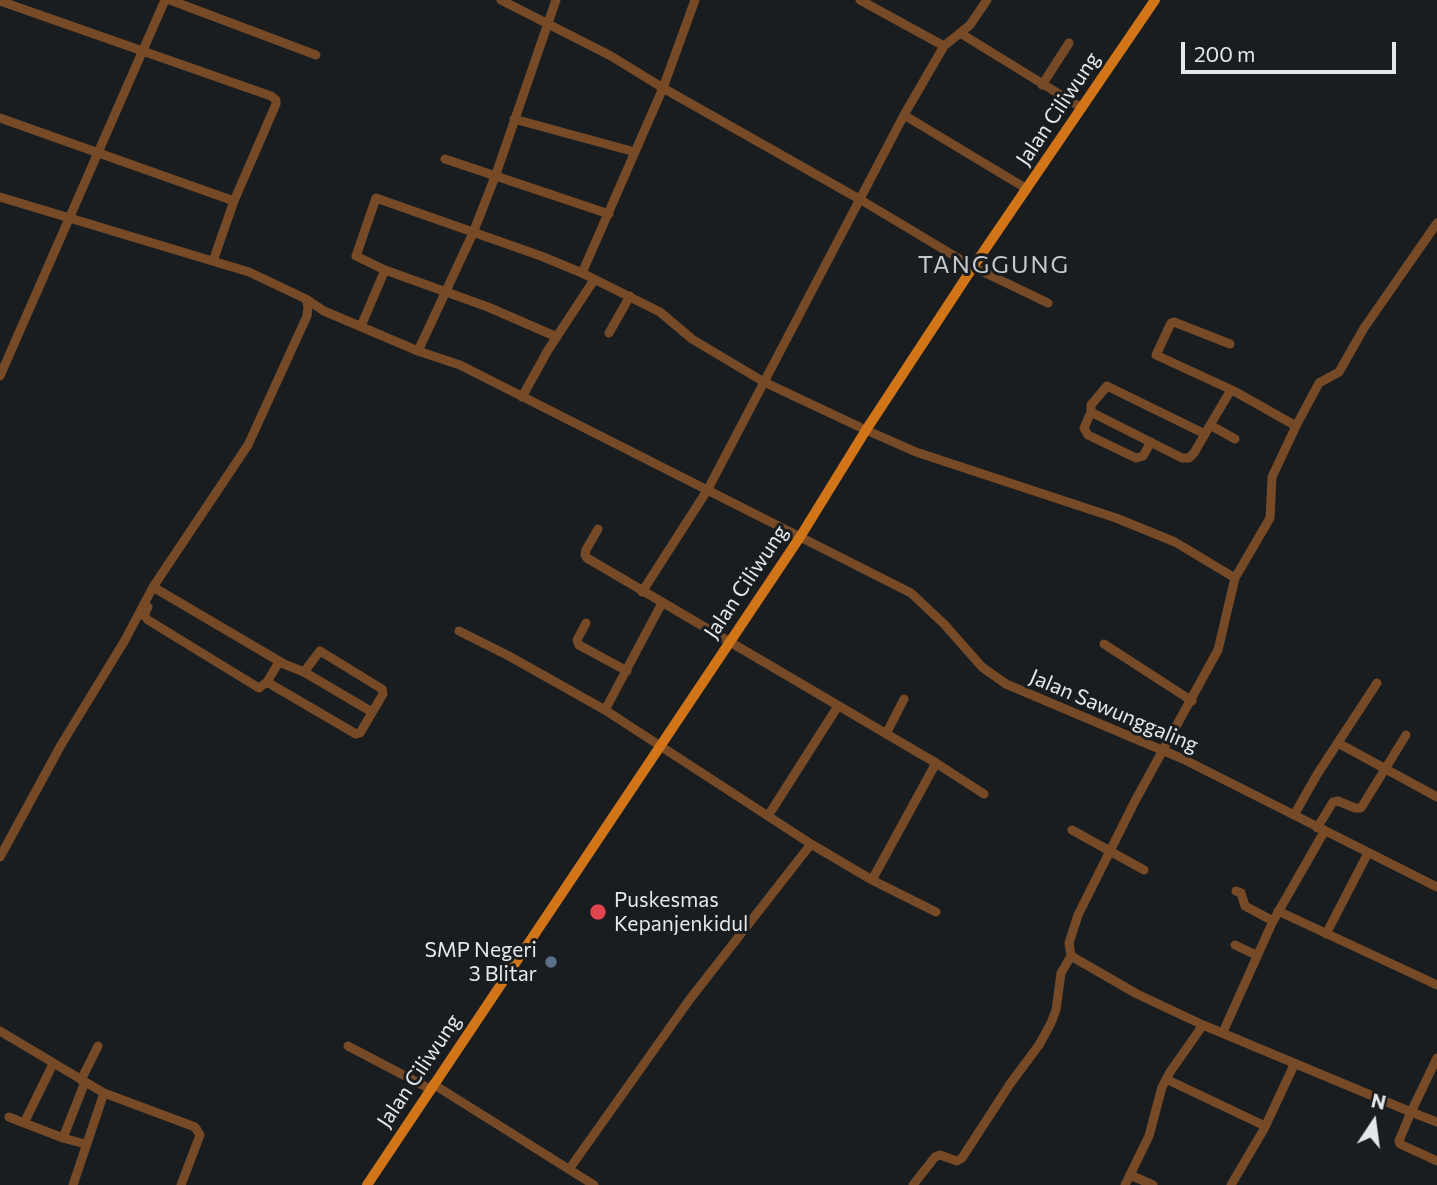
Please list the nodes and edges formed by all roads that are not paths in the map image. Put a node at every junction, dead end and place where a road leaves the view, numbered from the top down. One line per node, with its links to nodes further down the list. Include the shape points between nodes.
1 (167, 0): 13 (street); 14 (street)
2 (501, 0): 9 (street)
3 (556, 0): 9 (street)
4 (695, 0): 16 (street)
5 (987, 0): 10 (street)
6 (1155, 0): 17 (main road, Jalan Ciliwung)
7 (0, 1): 13 (street)
8 (864, 1): 12 (street)
9 (548, 23): 16 (street); 20 (street)
10 (960, 33): 12 (street); 15 (street)
11 (1069, 43): 15 (street)
12 (944, 46): 18 (street)
13 (142, 50): 22 (street); 28 (street, via 276,100)
14 (316, 55)
15 (1042, 85): 17 (street)
16 (663, 88): 21 (street); 27 (street)
17 (1082, 108): 25 (main road, Jalan Ciliwung)
18 (904, 115): 25 (street); 27 (street)
19 (0, 118): 22 (street)
20 (514, 119): 21 (street); 24 (street)
21 (635, 152): 29 (street)
22 (96, 153): 28 (street); 30 (street)
23 (445, 159): 24 (street)
24 (495, 177): 29 (street); 32 (street)
25 (1027, 189): 34 (main road, Jalan Ciliwung)
26 (0, 197): 30 (street, Jalan Sawunggaling)
27 (861, 200): 34 (street); 50 (street)
28 (234, 201): 33 (street)
29 (609, 214): 36 (street)
30 (70, 219): 33 (street, Jalan Sawunggaling); 49 (street)
31 (1437, 223): 54 (street, via 1339,372 1320,383)
32 (473, 233): 35 (street, via 376,198 356,257); 36 (street); 38 (street)
33 (213, 261): 40 (street, Jalan Sawunggaling)
34 (973, 267): 41 (street); 56 (main road, Jalan Ciliwung)
35 (384, 270): 38 (street); 44 (street)
36 (582, 273): 37 (street)
37 (594, 279): 39 (street); 46 (street)
38 (446, 292): 46 (street); 48 (street)
39 (630, 296): 45 (street); 50 (street)
40 (306, 299): 42 (street, Jalan Sawunggaling); 43 (street)
41 (1048, 303)
42 (324, 311): 43 (street); 44 (street, Jalan Sawunggaling)
43 (307, 316): 63 (street, via 248,445)
44 (360, 326): 48 (street, Jalan Sawunggaling)
45 (609, 333)
46 (557, 337): 52 (street)
47 (1230, 344): 51 (street, via 1174,322 1156,355)
48 (418, 351): 52 (street, Jalan Sawunggaling, via 460,365)
49 (0, 376)
50 (764, 382): 56 (street); 59 (street)
51 (1231, 390): 54 (street); 55 (street)
52 (522, 397): 59 (street, Jalan Sawunggaling)
53 (1091, 412): 55 (street, via 1091,405 1107,386); 58 (street); 58 (street, via 1084,428 1087,435 1136,458 1143,456)
54 (1296, 426): 62 (street, via 1272,477 1270,518)
55 (1208, 429): 57 (street); 58 (street, via 1189,458)
56 (866, 430): 61 (main road, Jalan Ciliwung); 62 (street, via 916,452 1116,518 1175,542)
57 (1235, 439)
58 (1151, 442)
59 (708, 489): 61 (street, Jalan Sawunggaling); 64 (street)
60 (598, 529): 64 (street, via 584,555)
61 (800, 537): 68 (main road, Jalan Ciliwung); 84 (street, Jalan Sawunggaling, via 911,593 982,667 1018,689)
62 (1235, 578): 76 (street, via 1223,637)
63 (155, 589): 70 (street); 74 (street, via 144,615 148,620 259,688); 96 (street, via 61,745)
64 (642, 592): 65 (street)
65 (662, 603): 68 (street); 71 (street)
66 (586, 623): 71 (street, via 579,645)
67 (459, 631): 78 (street)
68 (728, 642): 77 (street); 83 (main road, Jalan Ciliwung)
69 (1104, 644): 76 (street)
70 (282, 663): 72 (street); 74 (street)
71 (627, 671): 78 (street)
72 (304, 672): 79 (street); 79 (street, via 320,651 382,689)
73 (1377, 682): 82 (street)
74 (269, 684): 79 (street, via 356,734)
75 (904, 699): 80 (street)
76 (1192, 701): 84 (street)
77 (838, 706): 80 (street); 90 (street)
78 (605, 710): 83 (street)
79 (372, 712)
80 (886, 734): 85 (street)
81 (1406, 735): 86 (street)
82 (1338, 743): 86 (street); 89 (street)
83 (660, 745): 90 (street); 119 (main road, Jalan Ciliwung)
84 (1163, 751): 89 (street, Jalan Sawunggaling); 94 (street)
85 (936, 763): 87 (street); 98 (street)
86 (1385, 769): 88 (street); 92 (street, via 1361,808 1332,802)
87 (984, 794)
88 (1437, 797)
89 (1294, 815): 92 (street, Jalan Sawunggaling)
90 (768, 816): 93 (street)
91 (1072, 830): 94 (street)
92 (1320, 830): 95 (street, Jalan Sawunggaling); 101 (street)
93 (811, 844): 98 (street); 129 (street, via 690,999)
94 (1109, 852): 97 (street); 107 (street, via 1078,915 1069,943)
95 (1367, 853): 99 (street, Jalan Sawunggaling); 104 (street)
96 (0, 858)
97 (1144, 870)
98 (872, 880): 102 (street)
99 (1437, 887)
100 (1236, 891): 103 (street, via 1245,906)
101 (1278, 911): 103 (street); 104 (street)
102 (936, 912)
103 (1273, 921): 106 (street)
104 (1325, 934): 108 (street)
105 (1235, 945): 106 (street)
106 (1256, 955): 111 (street)
107 (1071, 956): 109 (street); 135 (street, via 1061,973 1051,1023 962,1158 935,1157)
108 (1437, 985)
109 (1203, 1025): 111 (street); 117 (street)
110 (0, 1031): 115 (street)
111 (1223, 1032): 116 (street)
112 (97, 1046): 118 (street)
113 (348, 1046): 119 (street)
114 (1437, 1058): 121 (street)
115 (53, 1064): 118 (street); 124 (street)
116 (1294, 1065): 121 (street); 125 (street)
117 (1166, 1079): 125 (street); 130 (street, via 1149,1136)
118 (83, 1081): 120 (street); 126 (street)
119 (431, 1087): 129 (street); 133 (main road, Jalan Ciliwung)
120 (104, 1093): 127 (street); 132 (street, via 199,1131)
121 (1411, 1112): 123 (street); 128 (street, via 1399,1142)
122 (9, 1117): 124 (street)
123 (1437, 1122)
124 (24, 1123): 126 (street)
125 (1265, 1126): 138 (street)
126 (63, 1138): 127 (street)
127 (85, 1144): 131 (street)
128 (1437, 1161)
129 (570, 1168): 134 (street)
130 (1130, 1175): 136 (street); 137 (street)
131 (73, 1185)
132 (181, 1185)
133 (367, 1185)
134 (594, 1185)
135 (913, 1185)
136 (1125, 1185)
137 (1153, 1185)
138 (1231, 1185)

